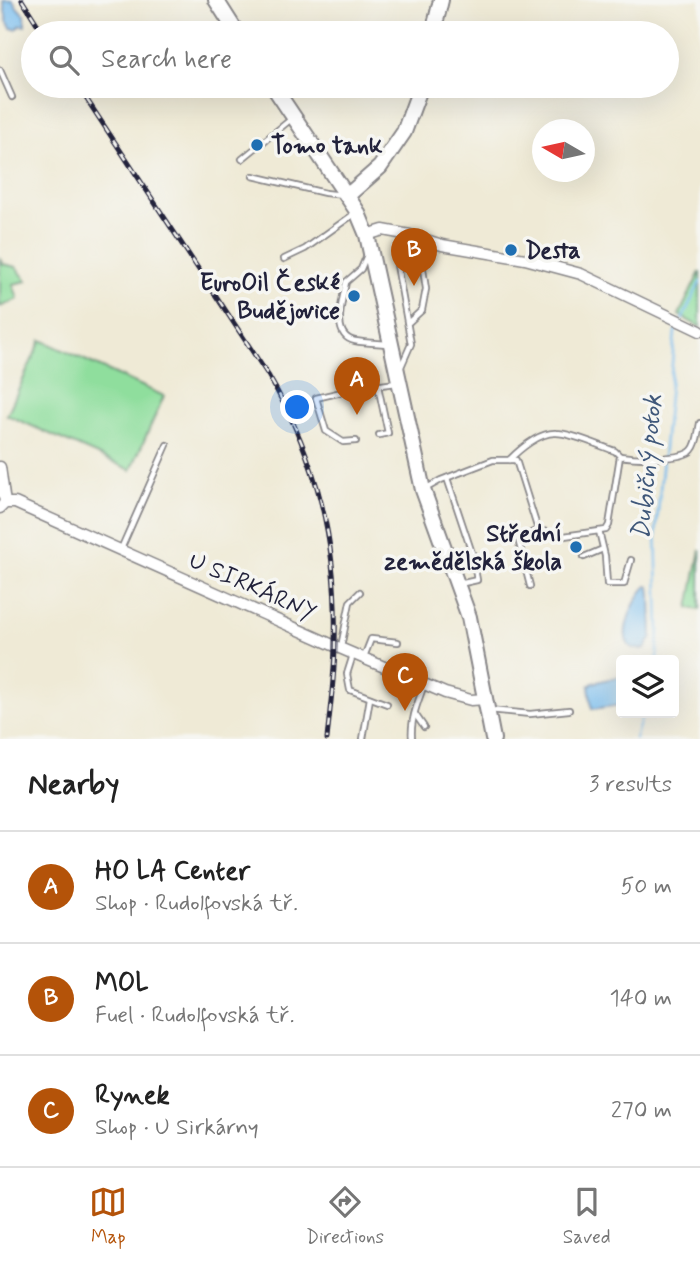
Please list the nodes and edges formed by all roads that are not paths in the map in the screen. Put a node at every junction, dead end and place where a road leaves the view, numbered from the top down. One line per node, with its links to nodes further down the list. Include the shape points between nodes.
1 (216, 0): 3 (main road)
2 (441, 0): 4 (main road)
3 (229, 21)
4 (436, 21)
5 (0, 70): 6 (lane)
6 (12, 97)
7 (281, 98): 9 (main road)
8 (417, 98): 12 (main road, via 404,132 380,167)
9 (294, 117): 10 (lane); 12 (main road)
10 (242, 159)
11 (253, 176): 12 (lane)
12 (347, 196): 13 (main road)
13 (357, 211): 14 (main road); 17 (lane)
14 (367, 235): 15 (street, via 383,230); 20 (main road); 20 (lane, via 366,259 346,282 340,326 353,341)
15 (410, 235): 16 (lane); 19 (street, via 580,274)
16 (405, 249): 18 (lane, via 397,265); 18 (lane, via 422,262 426,289 422,310)
17 (284, 259)
18 (408, 322): 21 (lane, via 411,344)
19 (700, 331)
20 (392, 344): 21 (main road)
21 (399, 377): 22 (lane); 31 (main road)
22 (378, 386): 24 (lane, via 388,433); 25 (lane, via 316,398 326,431 343,442)
23 (700, 423): 27 (lane, via 696,442 685,456)
24 (379, 435)
25 (356, 441)
26 (167, 445): 36 (lane)
27 (620, 456): 28 (lane, via 555,432 522,447); 34 (lane, via 609,525)
28 (509, 460): 30 (lane, via 493,460); 33 (lane, via 516,460)
29 (0, 467): 32 (street, U SIRKÁRNY)
30 (447, 478): 31 (lane); 39 (lane, via 477,580)
31 (423, 490): 39 (main road)
32 (3, 505): 36 (street, U SIRKÁRNY, via 15,503)
33 (538, 530): 34 (lane, via 564,536); 40 (lane, via 518,539)
34 (599, 531): 35 (lane)
35 (603, 549): 37 (lane); 38 (lane, via 607,584 624,584)
36 (121, 550): 43 (street, U SIRKÁRNY)
37 (584, 557)
38 (631, 560)
39 (458, 585): 48 (main road)
40 (530, 586)
41 (360, 592): 43 (lane, via 350,603)
42 (398, 642): 44 (lane, via 371,639)
43 (341, 648): 44 (street, U SIRKÁRNY)
44 (358, 656): 45 (street, U SIRKÁRNY); 46 (lane, via 347,674 350,690)
45 (424, 684): 48 (street, U SIRKÁRNY); 50 (lane)
46 (370, 698): 47 (lane); 52 (lane)
47 (387, 704)
48 (487, 704): 49 (lane, via 530,715); 54 (main road)
49 (569, 710)
50 (414, 713): 51 (lane); 53 (lane)
51 (424, 727)
52 (363, 739)
53 (412, 739)
54 (493, 739)

